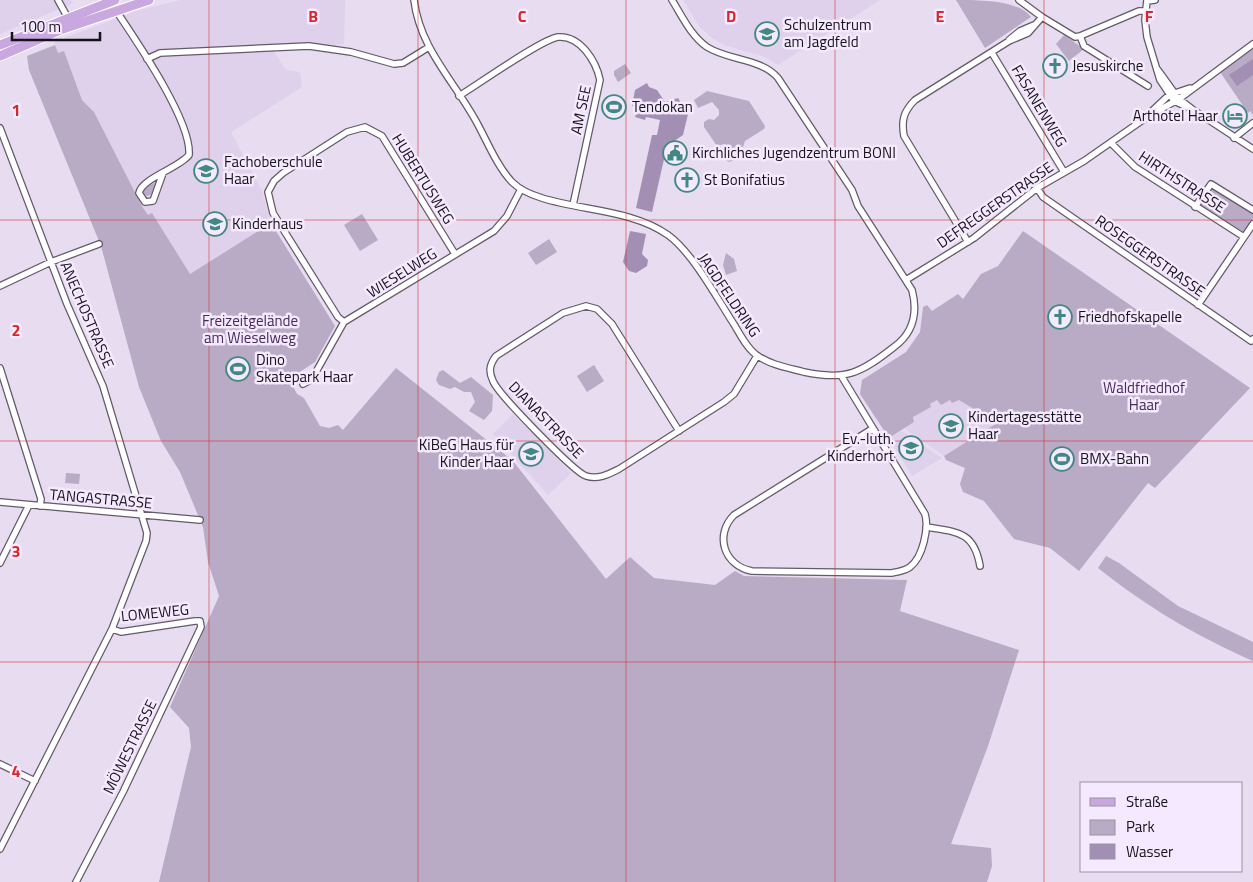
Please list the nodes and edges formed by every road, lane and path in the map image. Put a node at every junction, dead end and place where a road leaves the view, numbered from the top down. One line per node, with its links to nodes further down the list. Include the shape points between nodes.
1 (58, 0): 11 (street)
2 (149, 0): 9 (main road)
3 (414, 0): 17 (street, JAGDFELDRING)
4 (672, 0): 42 (street, via 703,43 720,53 763,66 778,78)
5 (1019, 0): 12 (street)
6 (1155, 0): 8 (street)
7 (111, 1): 9 (street); 11 (main road)
8 (1147, 1): 10 (street)
9 (115, 11): 13 (main road); 20 (street)
10 (1145, 11): 14 (street); 23 (street, via 1146,37 1158,70)
11 (68, 17): 13 (street); 16 (main road)
12 (1042, 17): 14 (street, via 1075,37); 18 (street, via 1028,33)
13 (71, 26): 19 (main road)
14 (1080, 36): 21 (street, via 1084,46)
15 (1253, 44): 23 (street, DEFREGGERSTRASSE)
16 (0, 45)
17 (429, 47): 20 (street, via 403,63 394,64 336,49 293,46 160,53); 22 (street, JAGDFELDRING)
18 (992, 53): 29 (street, FASANENWEG); 38 (street, via 915,100 908,106 902,122 904,136)
19 (0, 56)
20 (147, 59): 30 (street, via 189,138 186,160)
21 (1148, 86)
22 (460, 96): 32 (street, JAGDFELDRING, via 506,174); 33 (street, AM SEE, via 549,40 566,37 582,45 600,80)
23 (1174, 97): 26 (street); 27 (street, DEFREGGERSTRASSE)
24 (1253, 123): 26 (street)
25 (0, 128): 41 (street, ANECHOSTRASSE)
26 (1234, 138): 28 (street)
27 (1111, 143): 29 (street, DEFREGGERSTRASSE); 34 (street, HIRTHSTRASSE, via 1135,167)
28 (1253, 149)
29 (1064, 172): 31 (street, DEFREGGERSTRASSE)
30 (163, 173): 30 (street, via 140,187 138,193 145,202 153,200 157,194)
31 (1038, 188): 38 (street, DEFREGGERSTRASSE); 44 (street, ROSEGGERSTRASSE, via 1043,197)
32 (521, 189): 33 (street, JAGDFELDRING, via 542,198); 40 (street, WIESELWEG, via 501,224)
33 (574, 205): 47 (street, JAGDFELDRING, via 640,221 674,240)
34 (1195, 206): 35 (street, via 1211,184); 37 (street, HIRTHSTRASSE)
35 (1253, 210)
36 (1253, 224): 37 (street)
37 (1244, 237): 44 (street)
38 (968, 242): 42 (street, DEFREGGERSTRASSE)
39 (99, 244): 41 (street)
40 (455, 254): 45 (street, WIESELWEG); 45 (street, HUBERTUSWEG, via 382,136 365,127 347,132 277,177 268,192 273,213)
41 (51, 262): 43 (street); 56 (street, ANECHOSTRASSE, via 103,386)
42 (906, 280): 49 (street, via 912,290 915,308 908,333 894,348)
43 (0, 286)
44 (1198, 305): 46 (street, ROSEGGERSTRASSE)
45 (344, 322): 50 (street, WIESELWEG, via 312,379)
46 (1252, 340)
47 (757, 356): 49 (street, JAGDFELDRING, via 786,367 827,377); 52 (street, DIANASTRASSE, via 734,394)
48 (0, 368): 55 (street, via 41,499)
49 (842, 377): 51 (street)
50 (303, 384)
51 (872, 429): 58 (street, via 923,510); 58 (street, via 734,515 724,529 725,552 736,564 752,570 891,573 908,568 916,561)
52 (679, 431): 52 (street, DIANASTRASSE, via 611,474 586,476 572,466 499,391 491,376 492,363 504,351 563,313 586,306 597,309 612,324)
53 (0, 502): 54 (street, TANGASTRASSE)
54 (29, 505): 55 (street, TANGASTRASSE); 59 (street)
55 (40, 506): 56 (street, TANGASTRASSE)
56 (141, 516): 57 (street, TANGASTRASSE); 62 (street, ANECHOSTRASSE, via 147,533 146,541)
57 (200, 520)
58 (926, 527): 60 (street, via 967,537 974,545)
59 (0, 563)
60 (980, 566)
61 (200, 621): 62 (street, LOMEWEG, via 121,632); 66 (street, MÖWESTRASSE, via 200,633)
62 (112, 629): 64 (street, ANECHOSTRASSE)
63 (0, 764): 64 (street)
64 (35, 781): 65 (street, ANECHOSTRASSE)
65 (0, 849)
66 (76, 882)

